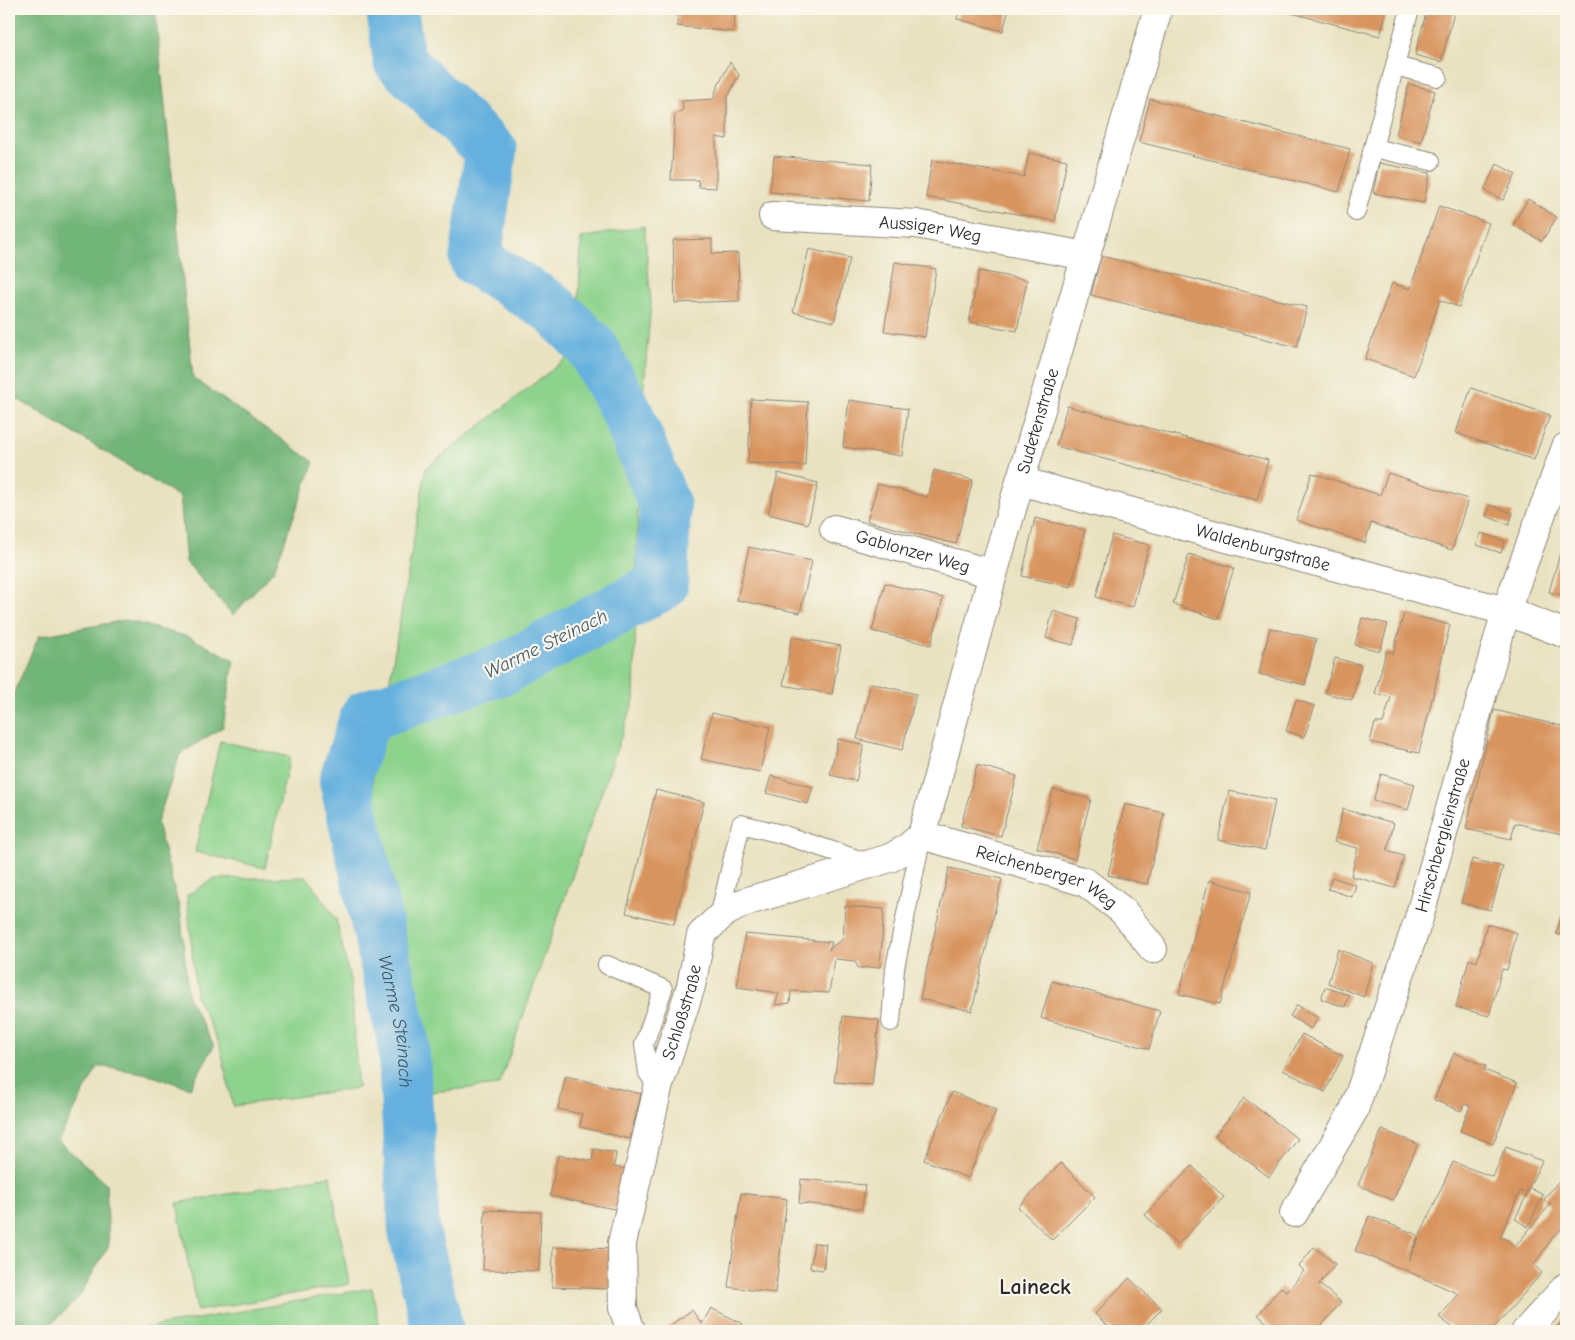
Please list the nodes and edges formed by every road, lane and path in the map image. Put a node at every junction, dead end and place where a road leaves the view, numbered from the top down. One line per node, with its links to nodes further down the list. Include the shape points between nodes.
1 (1158, 9): 9 (street, Sudetenstraße)
2 (1410, 9): 3 (lane)
3 (1395, 66): 4 (lane); 5 (lane)
4 (1438, 77)
5 (1374, 148): 6 (lane); 7 (lane)
6 (1431, 161)
7 (1356, 212)
8 (773, 216): 9 (street, Aussiger Weg, via 916,224)
9 (1086, 256): 11 (street, Sudetenstraße)
10 (1566, 447): 14 (street, Hirschbergleinstraße)
11 (1020, 481): 13 (street, Sudetenstraße); 14 (street, Waldenburgstraße)
12 (834, 529): 13 (street, Gablonzer Weg)
13 (993, 574): 16 (street, Sudetenstraße)
14 (1506, 611): 15 (street, Waldenburgstraße); 23 (street, Hirschbergleinstraße, via 1419,918 1354,1110)
15 (1566, 634)
16 (922, 835): 17 (street, Schloßstraße, via 906,850); 19 (street, Reichenberger Weg, via 1085,882 1123,911); 21 (lane, via 895,968)
17 (872, 864): 18 (street, Schloßstraße, via 745,902); 18 (lane, via 741,824)
18 (719, 918): 22 (street, Schloßstraße, via 701,936 691,986)
19 (1153, 948)
20 (607, 965): 22 (lane, via 663,989 644,1044 648,1073)
21 (891, 1022)
22 (658, 1088): 25 (street, Schloßstraße, via 622,1243 623,1308)
23 (1294, 1213)
24 (1566, 1287): 26 (street)
25 (631, 1331)
26 (1526, 1331)

